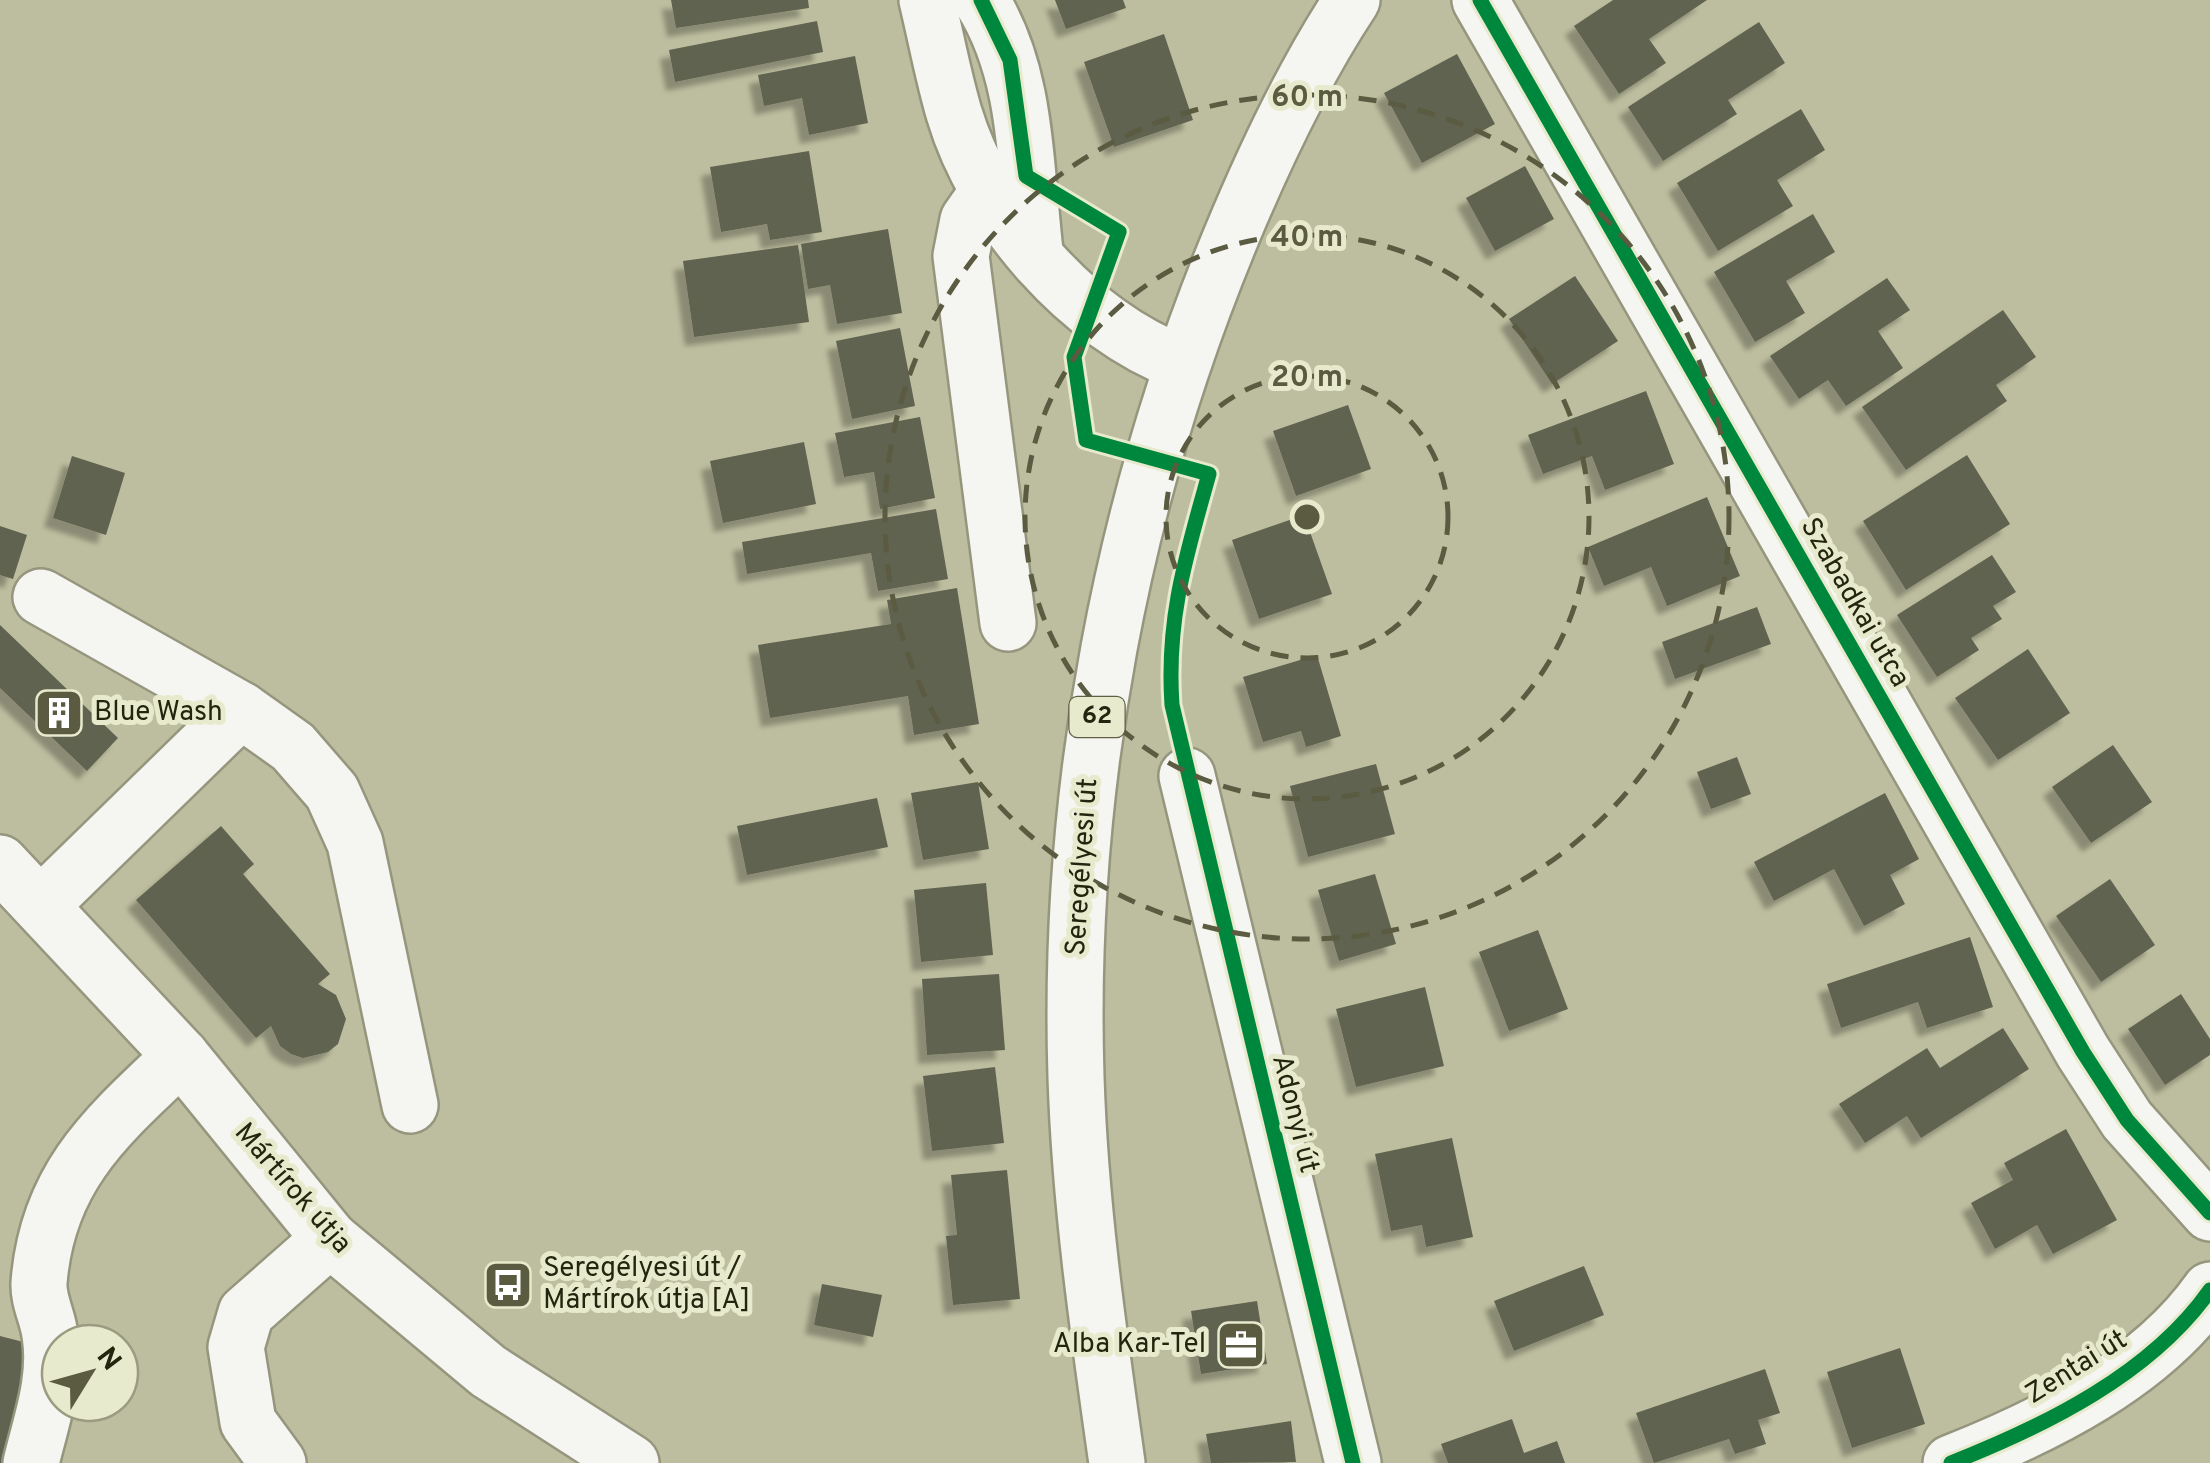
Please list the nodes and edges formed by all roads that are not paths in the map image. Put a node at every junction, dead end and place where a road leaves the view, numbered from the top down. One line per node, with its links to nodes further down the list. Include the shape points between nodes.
1 (927, 0): 5 (street, via 954,116)
2 (981, 0): 6 (street, via 1010,60)
3 (1352, 0): 7 (street, 62, via 1256,176)
4 (1480, 0): 16 (street, Szabadkai utca, via 2082,1052 2127,1120)
5 (989, 190): 6 (street); 9 (street, via 968,220 961,256)
6 (1035, 254): 7 (street, via 1080,301 1155,354)
7 (1181, 363): 19 (street, Seregélyesi út / 62, via 1120,588 1082,845 1076,1080)
8 (40, 598): 10 (street)
9 (1008, 624)
10 (241, 710): 13 (street); 15 (street, via 293,747 332,792 355,843)
11 (1187, 776): 23 (street, Adonyi út)
12 (0, 863): 13 (street, Mártírok útja)
13 (42, 904): 14 (street, Mártírok útja)
14 (180, 1056): 17 (street, Mártírok útja); 20 (street, via 82,1155 51,1210 39,1287 51,1336 51,1386)
15 (410, 1104)
16 (2210, 1213)
17 (330, 1238): 21 (street, via 246,1313 236,1347 248,1422); 22 (street, Mártírok útja, via 488,1371)
18 (2210, 1290): 24 (street, Zentai út, via 2121,1376)
19 (1111, 1456)
20 (30, 1463)
21 (278, 1463)
22 (631, 1463)
23 (1352, 1463)
24 (1951, 1463)

